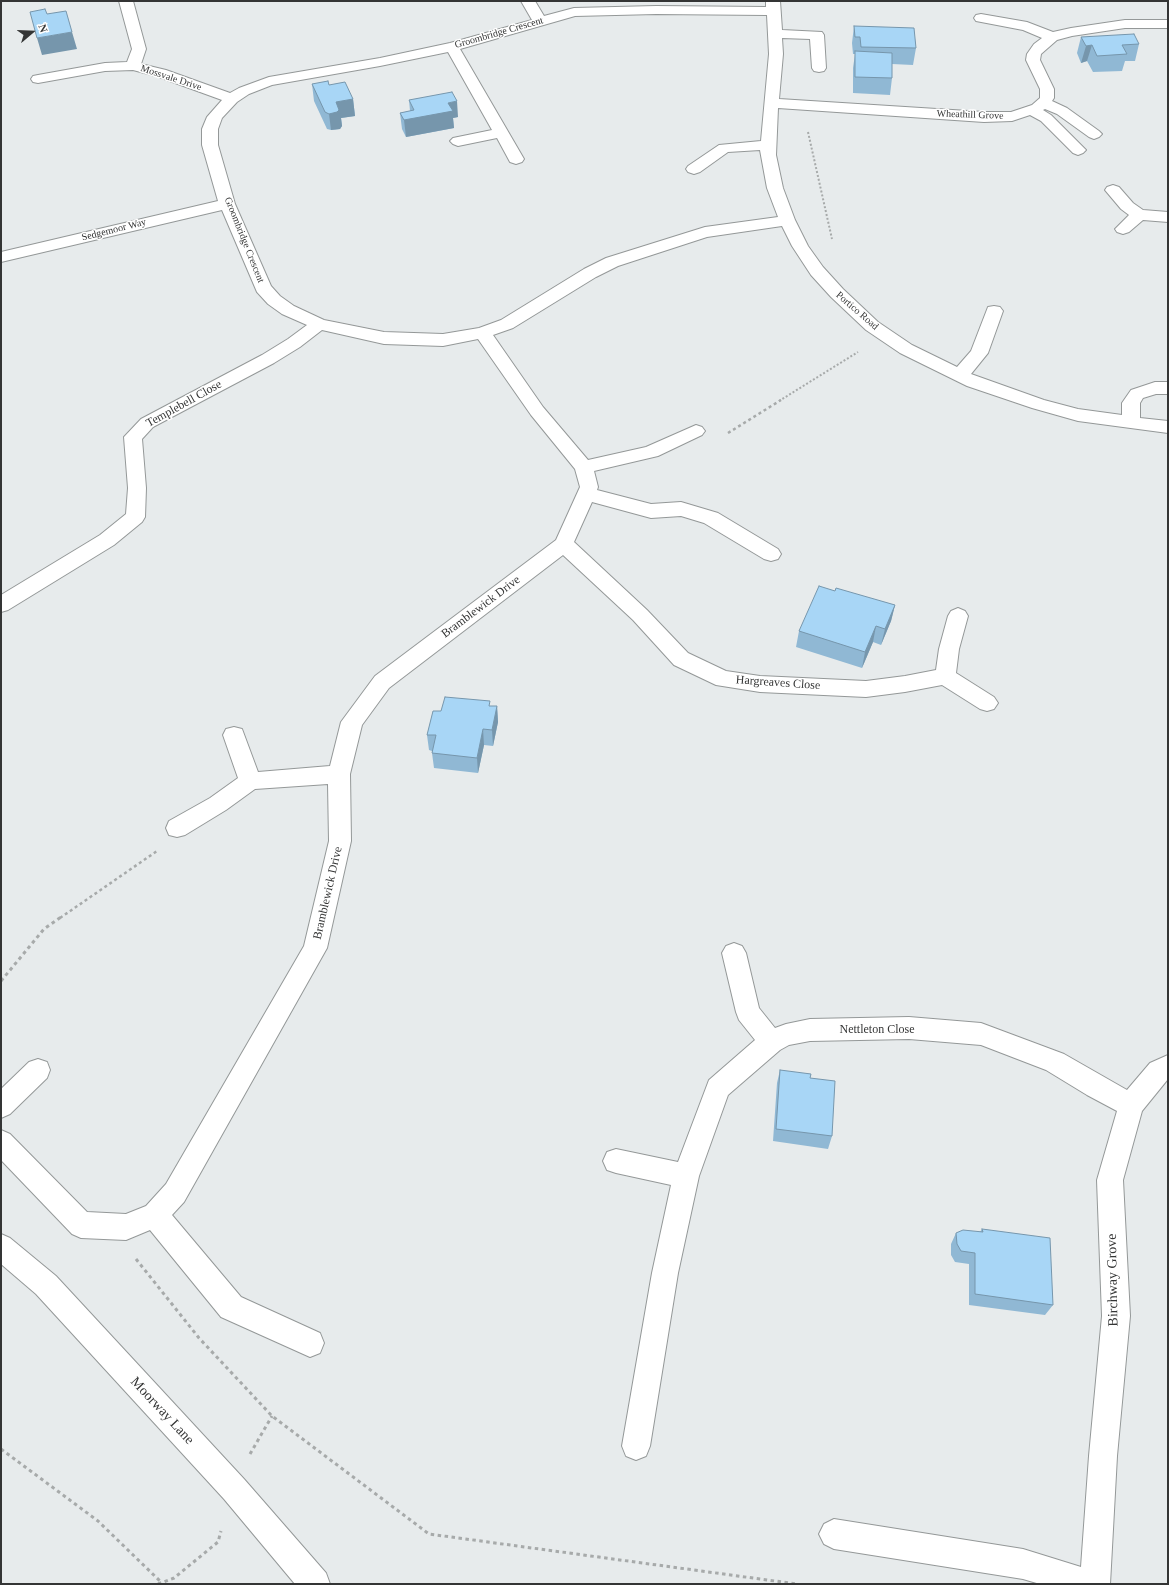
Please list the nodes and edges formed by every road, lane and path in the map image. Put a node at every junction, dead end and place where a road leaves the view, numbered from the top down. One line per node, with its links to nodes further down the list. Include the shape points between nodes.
1 (126, 1): 10 (street, via 139,49)
2 (528, 1): 5 (street)
3 (773, 6): 5 (street, Groombridge Crescent, via 574,12); 7 (street, Portico Road)
4 (981, 18): 8 (street, via 1027,26)
5 (540, 22): 9 (street, Groombridge Crescent)
6 (1168, 24): 8 (street, via 1125,24)
7 (775, 34): 11 (street, via 817,35); 14 (street, Portico Road, via 776,54)
8 (1052, 37): 16 (street, via 1034,54 1033,60 1047,89 1047,98)
9 (452, 47): 13 (street, Groombridge Crescent, via 269,81 254,86); 17 (street)
10 (133, 66): 12 (street, Mossvale Drive, via 105,67); 13 (street, Mossvale Drive, via 161,73)
11 (819, 68)
12 (38, 79)
13 (232, 99): 25 (street, Groombridge Crescent, via 215,117 210,129 210,145)
14 (771, 103): 15 (street, Wheathill Grove); 20 (street, Portico Road)
15 (802, 105): 16 (street, Wheathill Grove, via 984,117 1012,116); 30 (path)
16 (1038, 106): 18 (street, via 1062,111); 21 (street, via 1046,118)
17 (501, 133): 19 (street); 22 (street)
18 (1094, 134)
19 (458, 141)
20 (768, 145): 23 (street, via 724,148); 28 (street, Portico Road, via 775,188)
21 (1078, 150)
22 (516, 159)
23 (694, 169)
24 (1113, 190): 26 (street)
25 (227, 204): 31 (street, Sedgemoor Way); 33 (street, Groombridge Crescent, via 263,288 288,310)
26 (1139, 215): 27 (street); 29 (street)
27 (1168, 217)
28 (787, 220): 34 (street, Groombridge Crescent, via 705,232 612,262 507,324); 35 (street, Portico Road, via 800,246 836,294 906,349)
29 (1123, 230)
30 (833, 245)
31 (1, 256)
32 (994, 311): 35 (street, via 979,353)
33 (319, 324): 34 (street, Groombridge Crescent, via 384,338 443,340); 44 (street, Templebell Close, via 268,359 147,423 133,437 137,488 134,518 107,540)
34 (482, 334): 40 (street, Bramblewick Drive, via 537,411)
35 (959, 376): 37 (street, Portico Road, via 998,392 1078,415)
36 (1168, 388): 37 (street, via 1155,388 1137,394 1131,403)
37 (1131, 423): 38 (street, Portico Road)
38 (1168, 427)
39 (696, 431): 40 (street, via 651,452)
40 (584, 467): 41 (street, Bramblewick Drive)
41 (587, 494): 42 (street, Bramblewick Drive); 43 (street, via 652,511 681,509 711,518)
42 (564, 544): 46 (street, Hargreaves Close, via 640,615 681,659 723,679 760,684 866,689); 49 (street, Bramblewick Drive, via 382,682 352,722)
43 (771, 554)
44 (1, 605)
45 (958, 616): 46 (street)
46 (946, 676): 47 (street)
47 (987, 702)
48 (234, 735): 50 (street)
49 (339, 774): 50 (street); 62 (street, Bramblewick Drive, via 340,841 315,948 175,1193)
50 (250, 781): 51 (street, via 218,804)
51 (177, 828): 53 (path, via 167,844 44,930)
52 (734, 953): 54 (street, via 748,1012)
53 (1, 981)
54 (771, 1042): 57 (street, Nettleton Close, via 786,1035 810,1030 909,1028 982,1034 1055,1062); 61 (street, Nettleton Close, via 718,1088)
55 (1168, 1066): 57 (street, Birchway Grove, via 1159,1072)
56 (38, 1070): 58 (street)
57 (1131, 1105): 75 (street, Birchway Grove, via 1110,1180 1116,1316 1103,1456)
58 (1, 1106)
59 (1, 1142): 63 (street, Bramblewick Drive, via 80,1225)
60 (616, 1161): 61 (street)
61 (686, 1176): 67 (street, Nettleton Close, via 665,1273)
62 (155, 1214): 63 (street, Bramblewick Drive); 65 (street, via 231,1307)
63 (126, 1227): 66 (path, via 134,1257 199,1338)
64 (1, 1247): 69 (street, Moorway Lane, via 46,1285)
65 (310, 1343)
66 (272, 1416): 69 (path); 73 (path, via 429,1534)
67 (636, 1446)
68 (1, 1449): 71 (path, via 98,1521)
69 (234, 1488): 71 (path, via 218,1542 174,1578); 72 (street, Moorway Lane)
70 (834, 1534): 74 (street, via 1022,1564)
71 (160, 1583)
72 (315, 1584)
73 (797, 1584)
74 (1089, 1584)
75 (1095, 1584)

